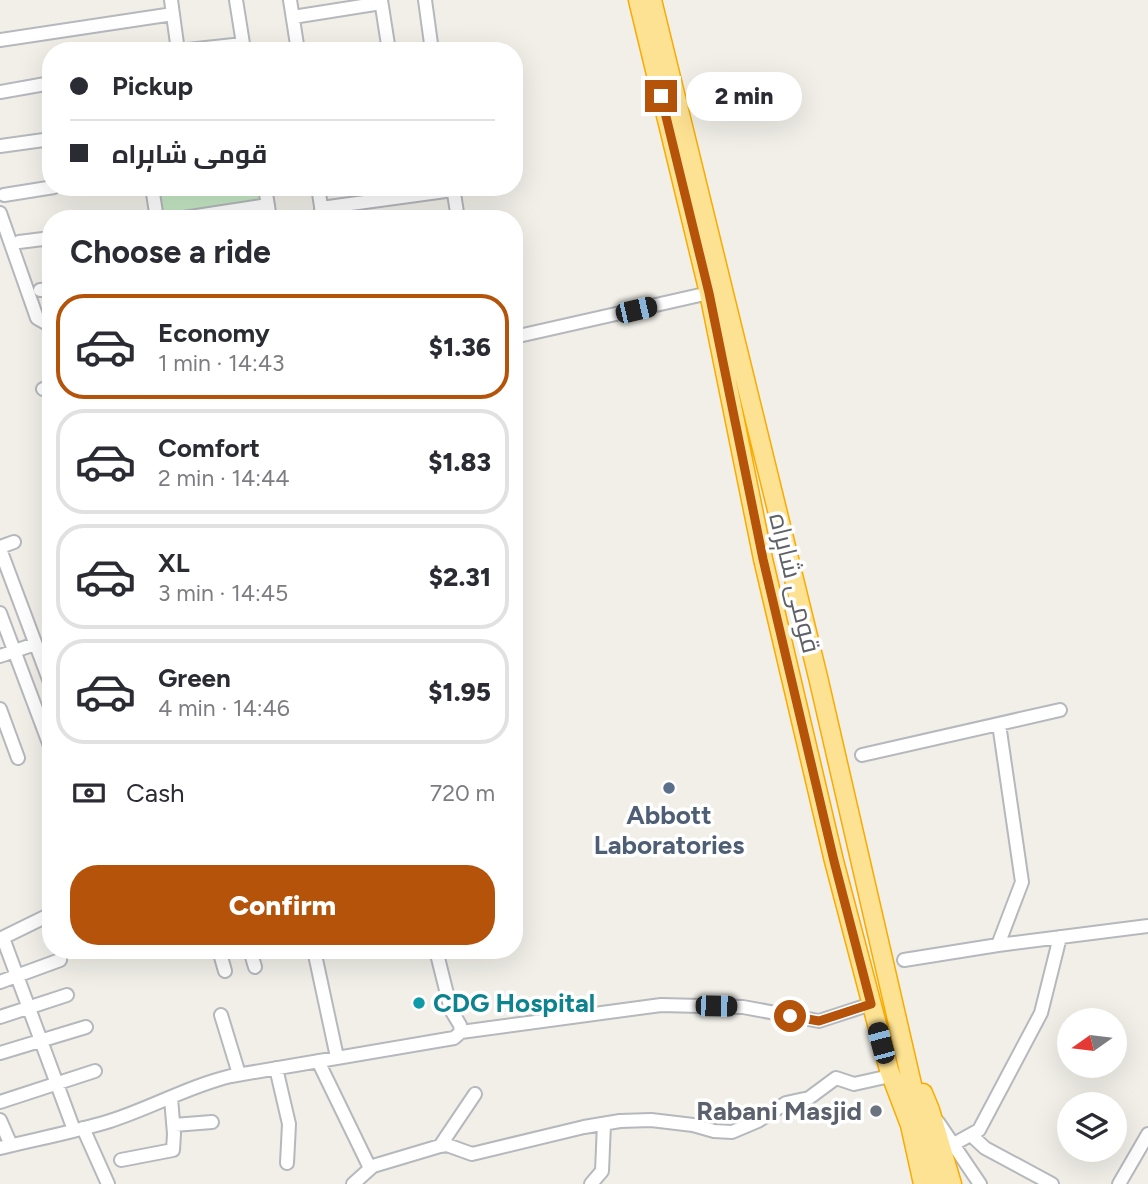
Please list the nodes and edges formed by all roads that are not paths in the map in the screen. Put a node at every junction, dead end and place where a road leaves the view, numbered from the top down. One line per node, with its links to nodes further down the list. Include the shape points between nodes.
1 (171, 0): 8 (street)
2 (236, 0): 12 (street)
3 (290, 0): 9 (street)
4 (425, 0): 15 (street)
5 (638, 0): 31 (highway, قومی شاہراہ)
6 (652, 0): 73 (highway, قومی شاہراہ)
7 (381, 1): 9 (street); 14 (street)
8 (173, 14): 10 (street); 11 (street)
9 (293, 17): 13 (street)
10 (0, 40)
11 (177, 42)
12 (243, 42)
13 (297, 42)
14 (388, 42)
15 (431, 42)
16 (42, 85): 17 (street)
17 (0, 92)
18 (42, 140): 19 (street)
19 (0, 146)
20 (42, 189): 21 (street)
21 (4, 195)
22 (266, 196): 24 (street)
23 (387, 196): 27 (street)
24 (268, 205): 25 (street); 26 (street)
25 (242, 210)
26 (269, 210)
27 (336, 210)
28 (0, 213): 32 (street, via 37,318)
29 (42, 239): 30 (street)
30 (19, 242)
31 (709, 293): 33 (street); 63 (highway, قومی شاہراہ, via 763,559)
32 (42, 321)
33 (523, 335)
34 (14, 542): 35 (street)
35 (0, 548): 37 (street)
36 (0, 613): 38 (street)
37 (36, 644): 38 (street); 40 (street)
38 (14, 651): 39 (street); 44 (street)
39 (0, 656)
40 (42, 660)
41 (0, 709): 46 (street)
42 (1060, 710): 43 (street)
43 (999, 724): 45 (street); 51 (street, via 1022,882)
44 (42, 725)
45 (862, 755)
46 (19, 758)
47 (42, 918): 50 (street)
48 (1148, 926): 49 (street)
49 (1059, 937): 51 (street); 90 (street, via 1041,1013 979,1130)
50 (1, 939): 60 (street)
51 (998, 944): 57 (street)
52 (222, 959): 59 (street)
53 (253, 959): 58 (street)
54 (316, 959): 71 (street)
55 (438, 959): 68 (street)
56 (60, 960): 60 (street)
57 (904, 960)
58 (255, 967)
59 (225, 971)
60 (16, 976): 61 (street); 64 (street)
61 (0, 982)
62 (67, 995): 64 (street)
63 (871, 1004): 68 (street, via 819,1021 743,1007 661,1005); 76 (highway, قومی شاہراہ)
64 (29, 1007): 66 (street); 69 (street)
65 (220, 1015): 77 (street)
66 (0, 1017)
67 (86, 1027): 69 (street)
68 (461, 1032): 71 (street, via 454,1038)
69 (42, 1041): 70 (street); 78 (street)
70 (0, 1053)
71 (337, 1057): 72 (street)
72 (318, 1061): 74 (street); 96 (street, via 368,1164)
73 (909, 1062): 82 (highway); 87 (highway, قومی شاہراہ)
74 (276, 1068): 77 (street); 95 (street, via 289,1124)
75 (95, 1071): 78 (street)
76 (889, 1073): 85 (street, via 853,1084 836,1078 810,1098 786,1103 732,1132 651,1120); 87 (highway, قومی شاہراہ); 100 (highway)
77 (239, 1074): 80 (street, via 205,1082)
78 (56, 1085): 81 (street); 88 (street)
79 (475, 1094): 93 (street)
80 (171, 1098): 86 (street); 88 (street)
81 (0, 1102)
82 (930, 1110): 91 (street); 103 (highway)
83 (0, 1120): 92 (street)
84 (212, 1122): 86 (street)
85 (604, 1124): 93 (street, via 472,1154); 99 (street, via 601,1171)
86 (174, 1125): 94 (street, via 172,1152)
87 (916, 1126): 101 (highway); 102 (highway)
88 (79, 1129): 92 (street); 97 (street)
89 (1148, 1134): 106 (street)
90 (971, 1135): 91 (street); 105 (street)
91 (954, 1144): 104 (street)
92 (6, 1146)
93 (440, 1146): 96 (street)
94 (121, 1160)
95 (287, 1163)
96 (373, 1166): 98 (street)
97 (108, 1184)
98 (353, 1184)
99 (591, 1184)
100 (912, 1184)
101 (923, 1184)
102 (935, 1184)
103 (952, 1184)
104 (980, 1184)
105 (1052, 1184)
106 (1119, 1184)

